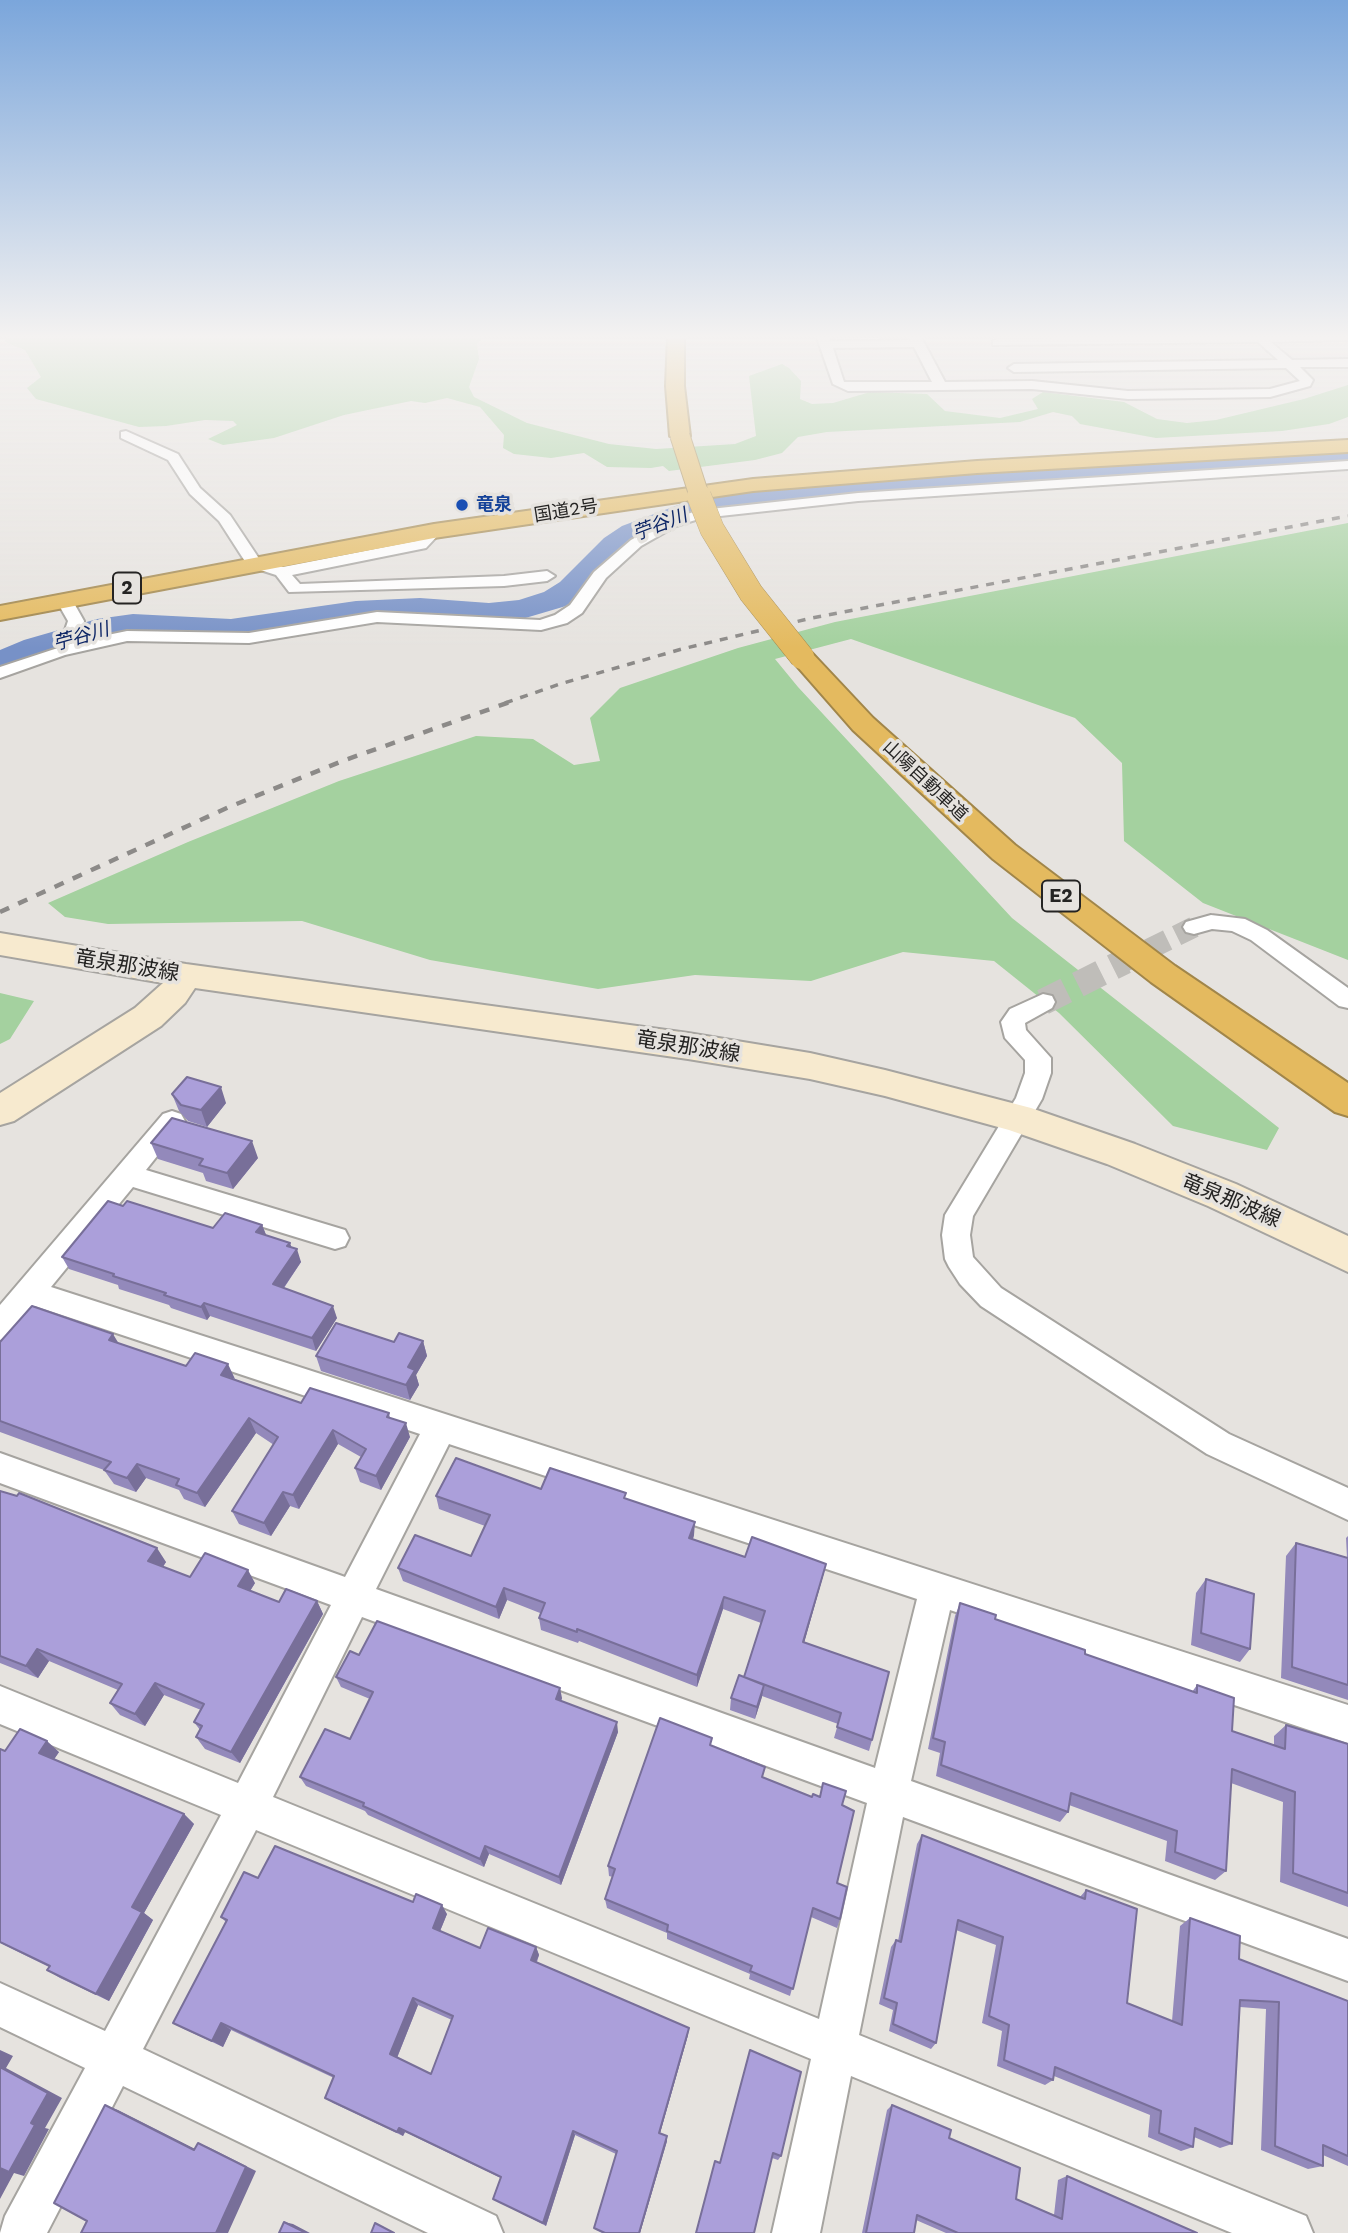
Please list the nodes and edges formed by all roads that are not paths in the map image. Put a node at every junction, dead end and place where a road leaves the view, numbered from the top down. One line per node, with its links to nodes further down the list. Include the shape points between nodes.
1 (135, 439): 8 (street, via 173,457 195,491 225,518)
2 (690, 439): 20 (highway, 山陽自動車道 / E2, bridge, via 695,488 712,529 751,593)
3 (692, 439): 9 (highway, 山陽自動車道 / E2)
4 (1309, 439): 8 (highway, 国道2号 / 2, via 749,477 549,501)
5 (1348, 446): 7 (highway, 国道2号 / 2, via 841,477 649,498)
6 (1348, 465): 18 (street, via 858,497 701,514 671,523 636,543 600,575 576,609 541,625)
7 (427, 538): 8 (highway, 国道2号 / 2); 10 (street); 12 (street)
8 (249, 557): 10 (street); 15 (highway, 国道2号 / 2); 16 (highway, 国道2号 / 2)
9 (761, 567)
10 (282, 572): 14 (street)
11 (547, 576): 12 (street)
12 (431, 584): 14 (street)
13 (775, 588): 20 (highway, 山陽自動車道 / E2)
14 (295, 589): 18 (street, via 302,592)
15 (0, 600)
16 (64, 600): 17 (highway, 国道2号 / 2); 19 (street, via 76,621)
17 (0, 613)
18 (316, 616): 19 (street, via 249,638 145,634)
19 (79, 639): 21 (street)
20 (816, 647): 27 (highway, 山陽自動車道 / E2, via 1032,845 1187,961); 28 (highway, 山陽自動車道 / E2, via 863,724 1004,852 1163,974)
21 (0, 673)
22 (1194, 927): 25 (street, via 1211,922 1237,924)
23 (0, 944): 24 (main road, 竜泉那波線)
24 (186, 975): 29 (main road, via 173,995 148,1017); 30 (main road, 竜泉那波線, via 810,1066)
25 (1348, 1000)
26 (1043, 1002): 30 (street, via 1013,1022 1014,1032 1038,1058 1038,1073)
27 (1348, 1070)
28 (1348, 1102)
29 (0, 1111)
30 (1017, 1118): 34 (main road, 竜泉那波線, via 1222,1195); 39 (street, via 959,1215 959,1259 970,1276 991,1297 1218,1444)
31 (172, 1121): 32 (street)
32 (127, 1175): 33 (street); 35 (street)
33 (335, 1238)
34 (1348, 1255)
35 (29, 1292): 36 (street); 37 (street)
36 (0, 1327)
37 (440, 1429): 40 (street); 41 (street)
38 (0, 1468): 41 (street)
39 (1348, 1504)
40 (937, 1588): 43 (street); 44 (street)
41 (354, 1596): 44 (street); 45 (street)
42 (0, 1704): 45 (street)
43 (1348, 1724)
44 (889, 1791): 46 (street); 48 (street)
45 (248, 1805): 48 (street); 49 (street)
46 (1348, 1960)
47 (0, 2004): 49 (street)
48 (834, 2046): 52 (street); 53 (street)
49 (113, 2059): 50 (street); 51 (street)
50 (22, 2233)
51 (479, 2233)
52 (796, 2233)
53 (1289, 2233)

